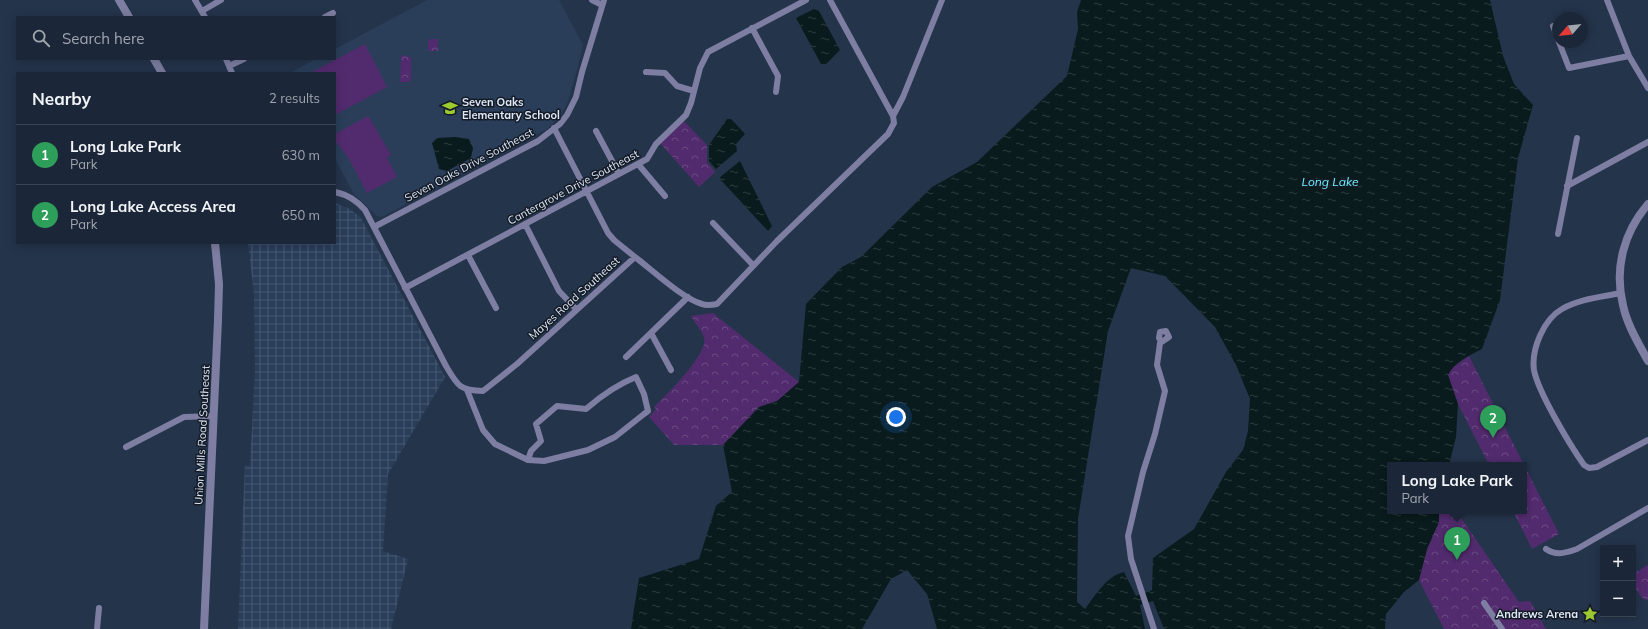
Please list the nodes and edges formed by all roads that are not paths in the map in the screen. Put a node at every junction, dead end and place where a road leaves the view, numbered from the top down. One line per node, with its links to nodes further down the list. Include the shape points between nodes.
1 (119, 0): 12 (street)
2 (195, 0): 11 (street)
3 (221, 0): 11 (street)
4 (592, 0): 9 (street)
5 (806, 0): 14 (street, Cantergrove Drive Southeast)
6 (830, 0): 27 (street)
7 (942, 0): 27 (street, Mayes Road Southeast)
8 (1607, 0): 16 (street)
9 (603, 2): 28 (street, Seven Oaks Drive Southeast, via 576,98 567,115)
10 (333, 13): 13 (street)
11 (204, 14)
12 (128, 16)
13 (327, 16)
14 (752, 28): 25 (street, Cantergrove Drive Southeast, via 708,52 700,68); 26 (street, via 778,76)
15 (1561, 48): 16 (street, via 1569,68)
16 (1628, 56): 24 (street)
17 (155, 60): 21 (street)
18 (226, 60): 20 (street)
19 (242, 60): 20 (street)
20 (229, 66): 22 (street)
21 (161, 72)
22 (232, 72)
23 (646, 72): 25 (street, via 664,73 677,86)
24 (1648, 88)
25 (694, 91): 32 (street, Cantergrove Drive Southeast, via 686,115 656,144 647,159)
26 (776, 92)
27 (893, 116): 46 (street, Mayes Road Southeast, via 894,123 882,141)
28 (554, 128): 35 (street); 41 (street, Seven Oaks Drive Southeast, via 538,141)
29 (596, 131): 33 (street)
30 (1577, 138): 34 (street)
31 (1648, 142): 34 (street)
32 (638, 164): 33 (street, Cantergrove Drive Southeast); 37 (street)
33 (619, 174): 35 (street, Cantergrove Drive Southeast)
34 (1567, 186): 42 (street)
35 (587, 191): 40 (street, Cantergrove Drive Southeast); 45 (street, via 608,233)
36 (336, 192): 41 (street, via 356,201)
37 (665, 196)
38 (1648, 204): 48 (street, via 1626,239 1620,266)
39 (713, 223): 46 (street)
40 (525, 224): 44 (street, Cantergrove Drive Southeast); 51 (street, via 560,291)
41 (374, 227): 47 (street)
42 (1558, 234)
43 (216, 244): 58 (street, Union Mills Road Southeast, via 218,320)
44 (468, 255): 47 (street, Cantergrove Drive Southeast); 50 (street)
45 (635, 256): 49 (street, Mayes Road Southeast); 51 (street, Mayes Road Southeast)
46 (752, 265): 49 (street, Mayes Road Southeast, via 717,304 709,306)
47 (405, 288): 57 (street, via 449,371 459,385)
48 (1621, 293): 55 (street, via 1627,317); 59 (street, via 1576,303 1550,317 1537,344 1534,370 1543,393 1584,465 1589,468 1597,467)
49 (688, 298): 52 (street)
50 (496, 308)
51 (576, 309): 57 (street, Mayes Road Southeast, via 488,388 483,391)
52 (651, 333): 54 (street); 56 (street)
53 (1161, 341): 68 (street, via 1157,365 1165,391 1128,536 1132,558)
54 (626, 356)
55 (1648, 361)
56 (671, 370)
57 (467, 390): 61 (street, via 483,430 495,444)
58 (214, 416): 60 (street, via 184,417); 67 (street, Union Mills Road Southeast)
59 (1648, 440)
60 (126, 447)
61 (528, 460): 61 (street, via 544,461 588,450 615,437 648,411 636,377 602,394 586,409 557,406 536,424 541,441 531,451)
62 (1648, 508): 63 (street, via 1577,549 1566,553)
63 (1546, 549)
64 (1484, 603): 69 (street)
65 (99, 608): 66 (street)
66 (97, 629)
67 (204, 629)
68 (1154, 629)
69 (1502, 629)

